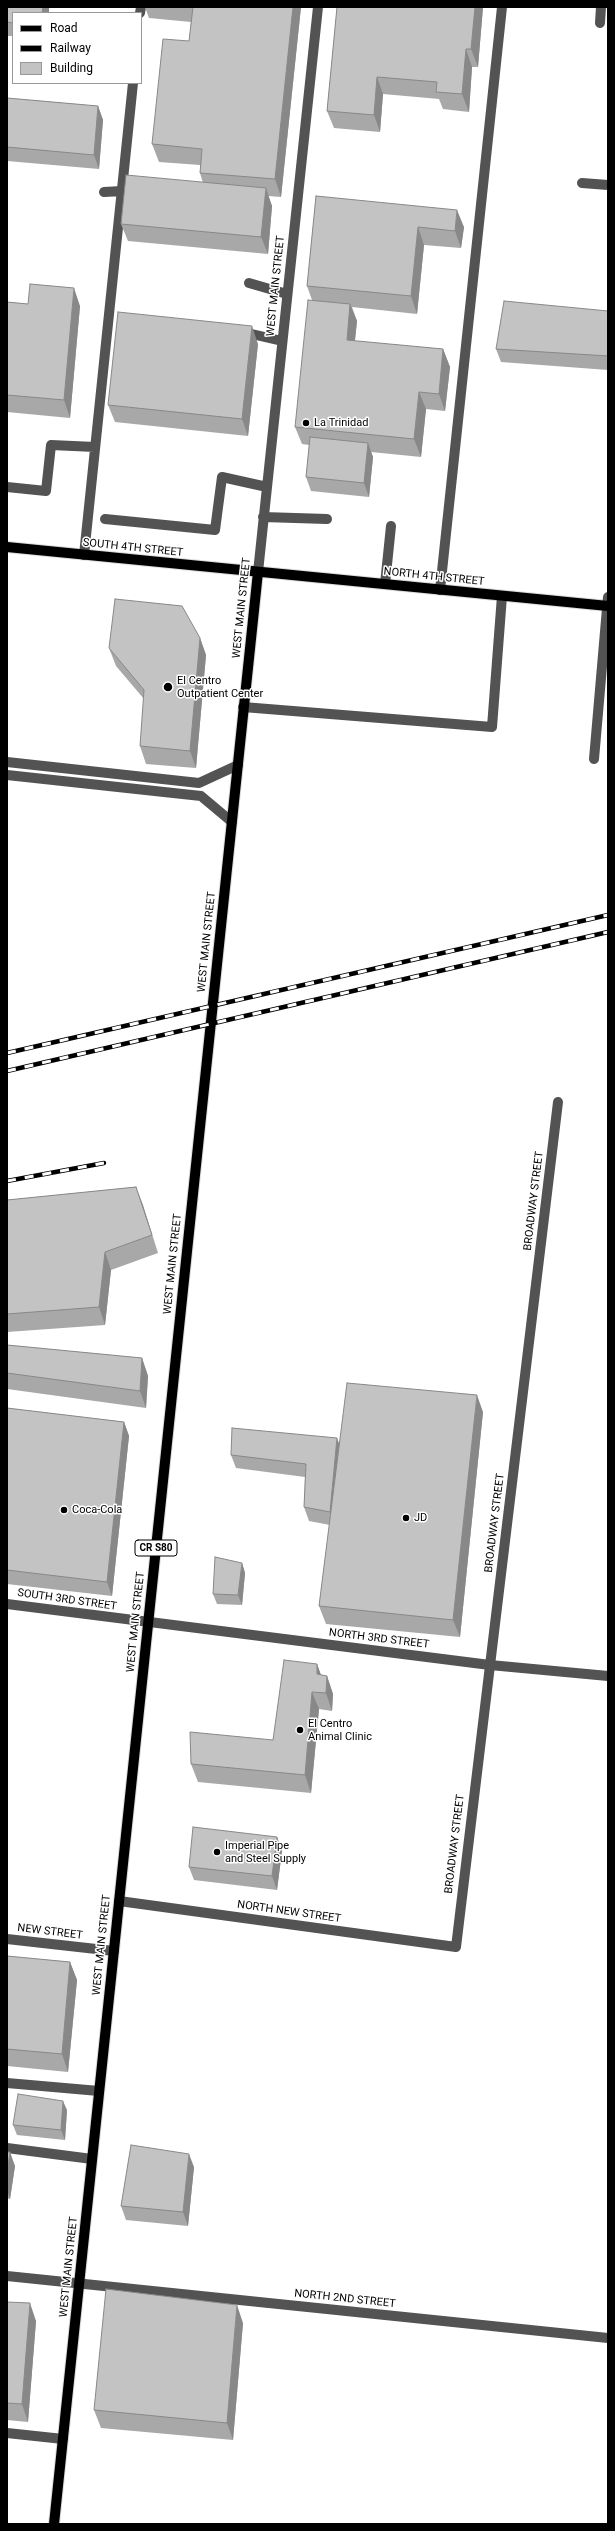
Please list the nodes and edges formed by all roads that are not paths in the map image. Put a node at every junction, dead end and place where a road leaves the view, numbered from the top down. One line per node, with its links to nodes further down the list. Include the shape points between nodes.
1 (318, 7): 11 (street, WEST MAIN STREET)
2 (502, 7): 25 (street)
3 (601, 7): 4 (street)
4 (600, 23)
5 (133, 84): 8 (street)
6 (582, 183): 7 (street)
7 (608, 185)
8 (122, 191): 9 (street); 14 (street, via 113,317)
9 (104, 192)
10 (249, 284): 11 (street)
11 (287, 294): 13 (street, WEST MAIN STREET)
12 (244, 332): 13 (street)
13 (282, 341): 16 (street, WEST MAIN STREET)
14 (95, 448): 15 (street, via 50,445 46,491); 22 (street)
15 (7, 487)
16 (267, 487): 17 (street, WEST MAIN STREET); 18 (street, via 222,477 215,530)
17 (263, 517): 19 (street); 23 (street, WEST MAIN STREET)
18 (105, 519)
19 (327, 519)
20 (391, 526): 24 (street)
21 (7, 548): 22 (main road, SOUTH 4TH STREET)
22 (84, 555): 23 (main road, SOUTH 4TH STREET)
23 (258, 572): 24 (main road, NORTH 4TH STREET); 28 (main road, WEST MAIN STREET / CR S80)
24 (385, 584): 25 (main road, NORTH 4TH STREET)
25 (440, 590): 26 (main road, NORTH 4TH STREET)
26 (502, 596): 27 (main road, NORTH 4TH STREET); 28 (street, via 492,727)
27 (608, 603): 29 (street)
28 (243, 707): 31 (main road, WEST MAIN STREET / CR S80)
29 (594, 759)
30 (7, 762): 31 (street, via 199,783)
31 (238, 765): 33 (main road, WEST MAIN STREET / CR S80)
32 (7, 775): 33 (street, via 202,796)
33 (232, 822): 36 (main road, WEST MAIN STREET / CR S80)
34 (558, 1102): 37 (street, BROADWAY STREET)
35 (7, 1604): 36 (street, SOUTH 3RD STREET)
36 (148, 1623): 37 (street, NORTH 3RD STREET); 39 (main road, WEST MAIN STREET / CR S80)
37 (490, 1665): 38 (street, NORTH 3RD STREET); 41 (street, BROADWAY STREET)
38 (608, 1676)
39 (119, 1901): 41 (street, NORTH NEW STREET); 42 (main road, WEST MAIN STREET / CR S80)
40 (7, 1939): 42 (street, NEW STREET)
41 (456, 1947)
42 (114, 1951): 44 (main road, WEST MAIN STREET / CR S80)
43 (7, 2083): 44 (street)
44 (99, 2091): 46 (main road, WEST MAIN STREET / CR S80)
45 (7, 2148): 46 (street)
46 (92, 2159): 48 (main road, WEST MAIN STREET / CR S80)
47 (7, 2276): 48 (street, NORTH 2ND STREET)
48 (79, 2284): 49 (street, NORTH 2ND STREET); 51 (main road, WEST MAIN STREET / CR S80)
49 (608, 2338)
50 (7, 2433): 51 (street)
51 (63, 2438): 52 (main road, WEST MAIN STREET / CR S80)
52 (54, 2524)

